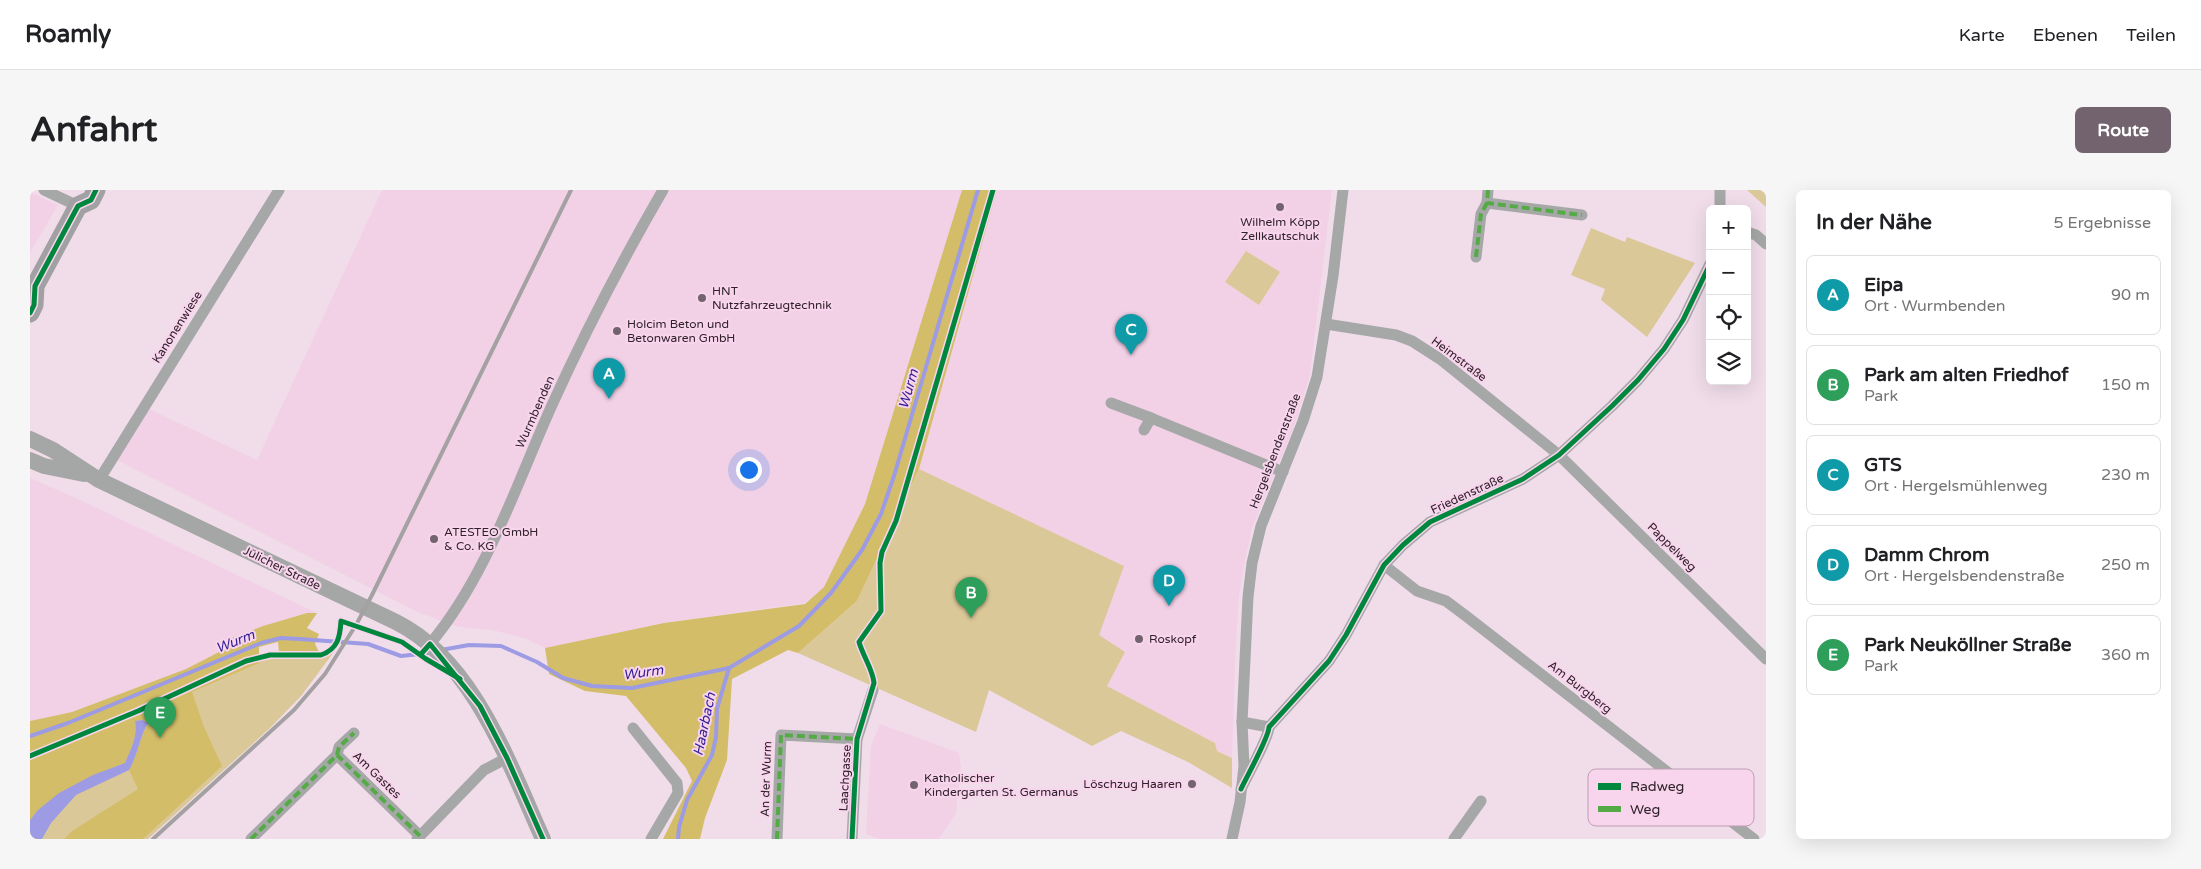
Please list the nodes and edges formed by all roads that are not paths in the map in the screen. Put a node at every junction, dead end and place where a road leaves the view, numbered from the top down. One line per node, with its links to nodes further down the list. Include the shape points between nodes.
1 (44, 190): 8 (street)
2 (96, 190): 8 (main road, via 91,200)
3 (279, 190): 26 (street, Kanonenwiese)
4 (663, 190): 28 (street, Wurmbenden, via 572,363 489,549)
5 (1343, 190): 18 (street, Hergelsbendenstraße)
6 (1488, 190): 9 (street)
7 (1720, 190): 10 (street)
8 (78, 198): 16 (main road)
9 (1487, 203): 11 (street); 14 (street, via 1481,214)
10 (1720, 205)
11 (1582, 215)
12 (1751, 233): 13 (street)
13 (1766, 244)
14 (1476, 257)
15 (1706, 272): 23 (street, Friedenstraße, via 1683,320 1664,349 1638,380)
16 (33, 288): 17 (main road, via 34,305)
17 (30, 313)
18 (1326, 324): 23 (street, Heimstraße, via 1380,331 1412,341 1440,359); 25 (street, Hergelsbendenstraße, via 1317,377)
19 (1111, 404): 20 (street)
20 (1151, 418): 21 (street); 25 (street)
21 (1144, 430)
22 (30, 439): 26 (main road, Jülicher Straße)
23 (1559, 455): 27 (street, Friedenstraße, via 1523,479 1430,522); 29 (street, Pappelweg)
24 (30, 460): 26 (main road, Jülicher Straße)
25 (1283, 472): 31 (street, Hergelsbendenstraße, via 1261,526 1252,563)
26 (95, 478): 28 (main road, Jülicher Straße, via 401,625)
27 (1384, 564): 32 (street, Friedenstraße, via 1329,661); 38 (street, Am Burgberg, via 1417,591 1446,601)
28 (436, 650): 37 (main road, Jülicher Straße, via 480,706)
29 (1766, 659)
30 (872, 690): 35 (street, Laachgasse)
31 (1242, 722): 32 (street); 39 (street, Friedenstraße, via 1244,756)
32 (1269, 727): 39 (street, Friedenstraße)
33 (633, 728): 45 (street, via 677,783 678,793)
34 (354, 733): 36 (street, via 339,747)
35 (857, 739): 46 (street, An der Wurm, via 781,735); 47 (street, Laachgasse)
36 (337, 755): 42 (street, Am Gastes); 43 (street, Am Gastes)
37 (506, 758): 42 (street, via 484,770); 44 (main road, Jülicher Straße)
38 (1664, 769)
39 (1241, 789): 48 (street, Friedenstraße)
40 (1480, 801): 49 (street)
41 (1737, 826): 50 (street, Am Burgberg)
42 (418, 838)
43 (251, 839)
44 (543, 839)
45 (651, 839)
46 (777, 839)
47 (852, 839)
48 (1232, 839)
49 (1454, 839)
50 (1754, 839)

